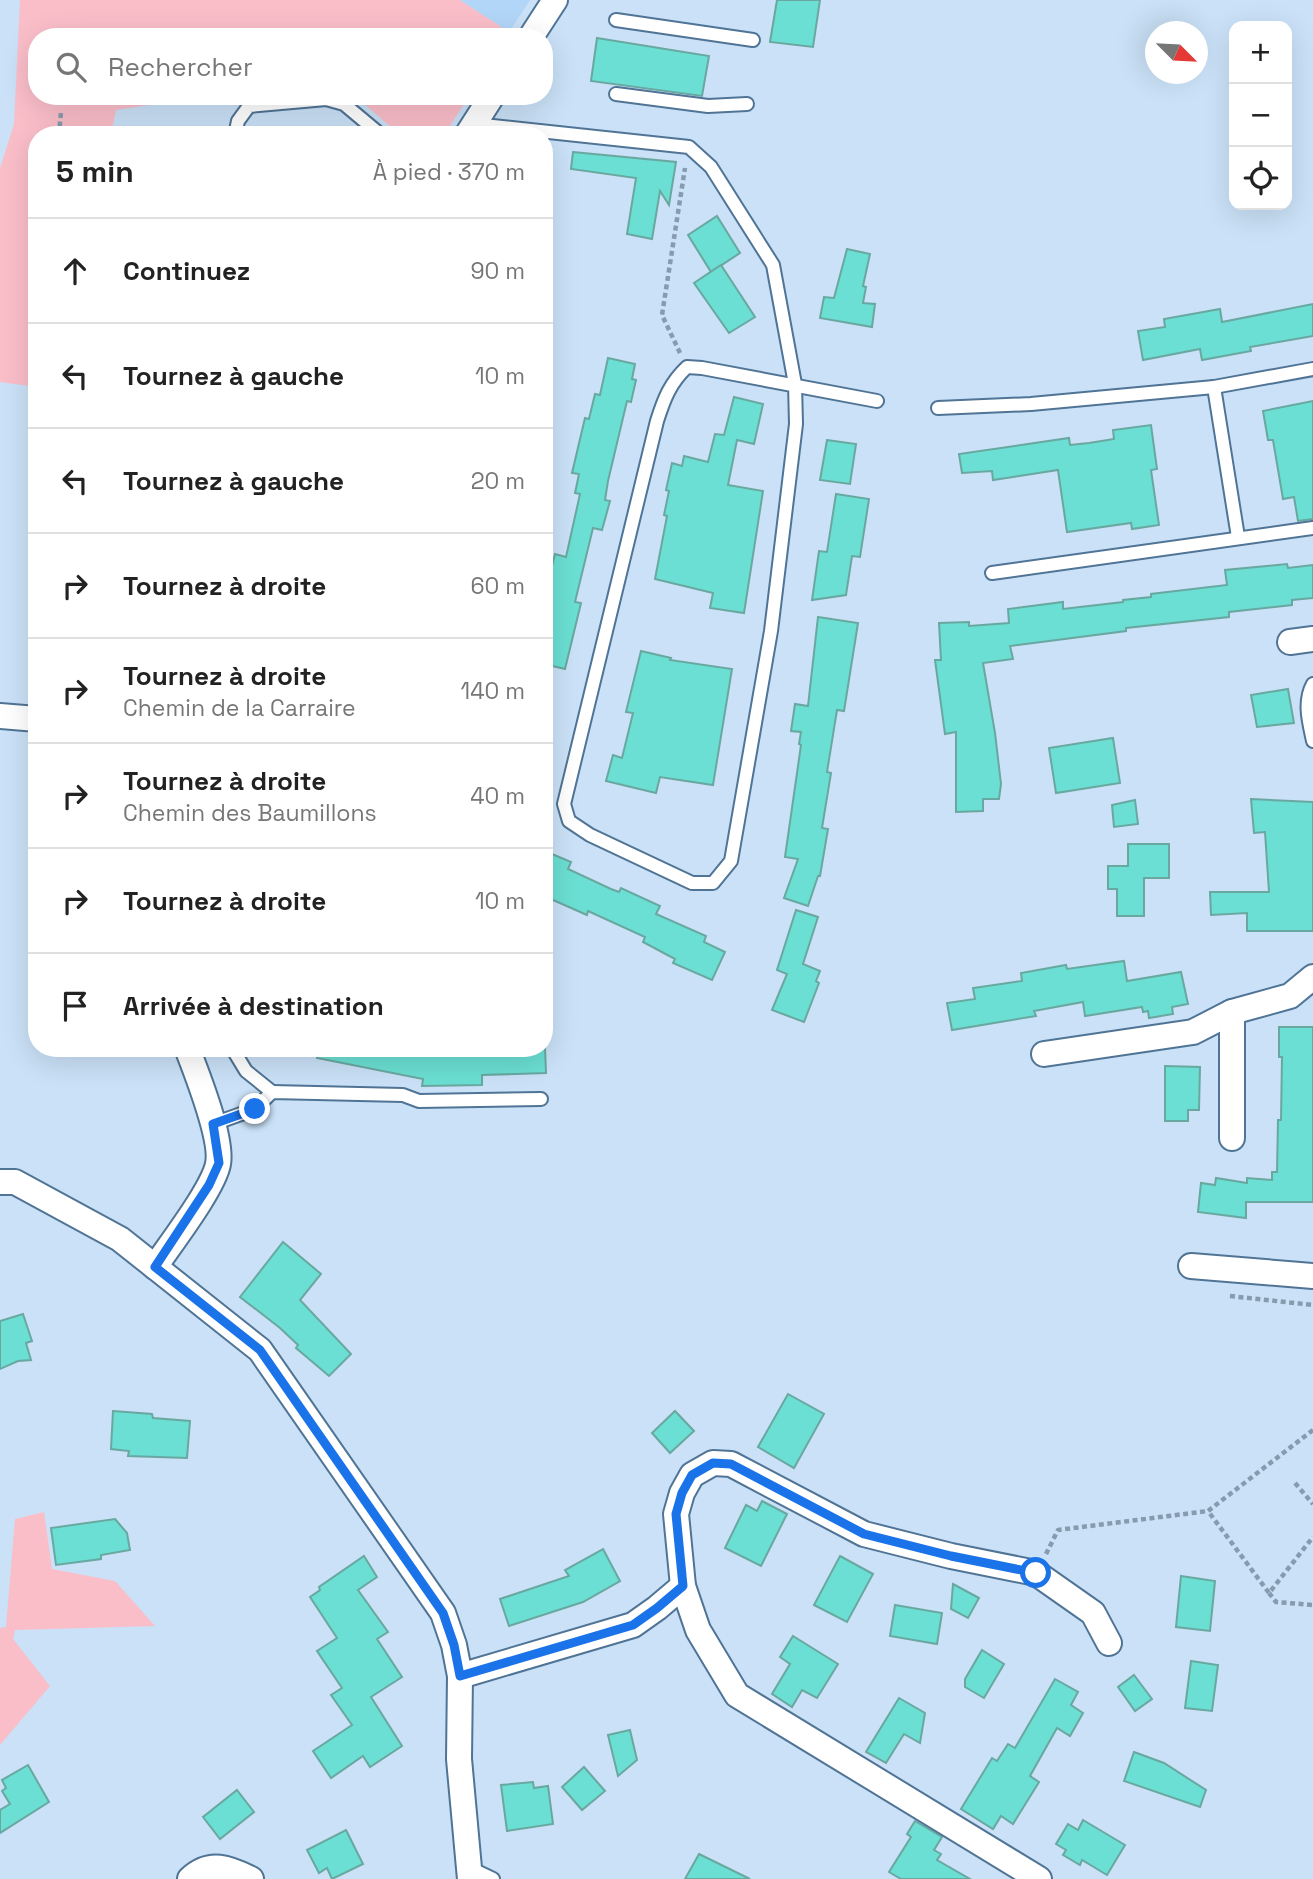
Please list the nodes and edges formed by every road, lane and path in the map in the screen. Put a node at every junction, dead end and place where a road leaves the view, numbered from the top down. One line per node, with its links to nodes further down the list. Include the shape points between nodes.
1 (555, 0): 3 (street)
2 (616, 20): 4 (lane)
3 (537, 28)
4 (753, 40)
5 (616, 94): 6 (lane, via 708,106)
6 (747, 104)
7 (260, 105): 12 (lane, via 249,106)
8 (345, 105): 13 (lane)
9 (486, 105): 14 (street)
10 (61, 111): 11 (path)
11 (60, 126)
12 (237, 126)
13 (370, 126)
14 (472, 126)
15 (553, 136): 16 (lane)
16 (689, 147): 17 (path, via 662,314); 19 (lane, via 711,167 773,265)
17 (687, 367): 19 (lane); 19 (lane, via 667,390 657,421 564,804 569,821 590,835 692,883 713,883 731,861 771,631 796,424)
18 (1313, 369): 20 (lane)
19 (795, 384): 21 (lane)
20 (1214, 387): 22 (lane); 24 (lane)
21 (877, 401)
22 (938, 408)
23 (1313, 528): 24 (lane)
24 (1238, 537): 25 (lane)
25 (992, 573)
26 (1313, 684): 29 (lane, via 1307,713)
27 (0, 716): 28 (street)
28 (28, 718)
29 (1313, 741)
30 (1313, 977): 31 (street, via 1290,996)
31 (1232, 1012): 32 (street, via 1193,1031); 38 (street)
32 (1044, 1054)
33 (190, 1057): 37 (street)
34 (237, 1057): 35 (lane, via 246,1071)
35 (272, 1092): 36 (lane, via 403,1096 419,1101); 37 (lane, via 255,1109)
36 (541, 1099)
37 (213, 1124): 41 (street, via 219,1163)
38 (1232, 1138)
39 (5, 1177): 41 (street, via 120,1239)
40 (1191, 1266): 42 (street)
41 (155, 1267): 55 (street, via 260,1350 443,1613)
42 (1313, 1276)
43 (1217, 1294): 44 (path)
44 (1313, 1305)
45 (1313, 1430): 48 (path)
46 (1295, 1483): 47 (path)
47 (1313, 1504)
48 (1208, 1511): 50 (path, via 1058,1530); 52 (path)
49 (1313, 1537): 52 (path)
50 (1036, 1573): 51 (street, via 864,1534 731,1464 713,1463 692,1475 676,1514); 54 (street, via 1093,1613)
51 (683, 1586): 55 (street, via 633,1625); 60 (street, via 698,1630 737,1695)
52 (1269, 1593): 53 (path, via 1276,1602)
53 (1313, 1605)
54 (1109, 1643)
55 (460, 1676): 56 (street, via 459,1759)
56 (470, 1874): 59 (lane)
57 (190, 1879): 58 (street, via 199,1870 224,1867)
58 (251, 1879)
59 (493, 1879)
60 (1039, 1879)

